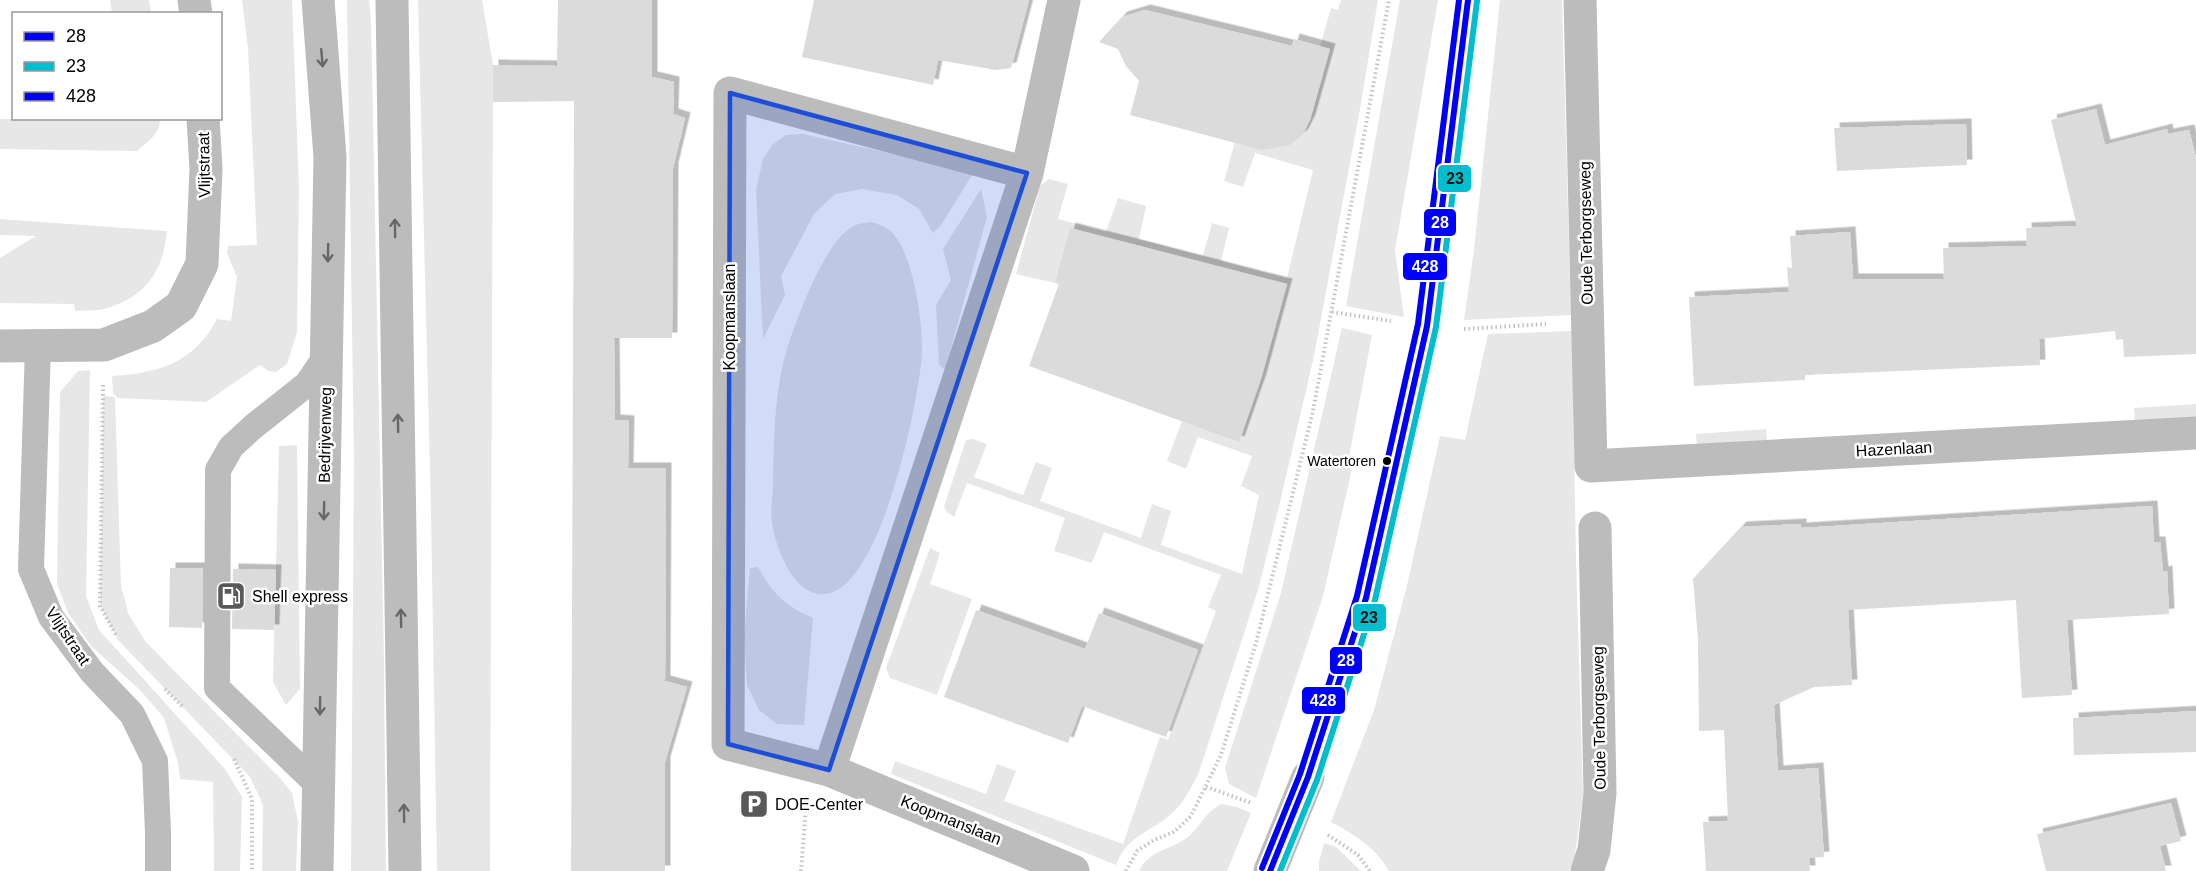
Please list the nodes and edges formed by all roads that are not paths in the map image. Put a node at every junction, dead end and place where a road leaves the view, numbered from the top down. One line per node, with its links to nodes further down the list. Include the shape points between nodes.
1 (318, 0): 10 (street, Bedrijvenweg, one-way to 10, via 330,157)
2 (392, 0): 19 (street, one-way to 2)
3 (1064, 0): 7 (street)
4 (1468, 0): 15 (lane, via 1427,326 1366,598)
5 (1581, 0): 12 (street, Oude Terborgseweg)
6 (203, 120): 9 (street, Vlijtstraat, via 206,169 202,264 181,306 153,326 104,345)
7 (1026, 173): 14 (street); 14 (street, Koopmanslaan, via 730,93 728,744)
8 (0, 346): 9 (street, Vlijtstraat)
9 (38, 346): 17 (lane, Vlijtstraat, via 31,569 51,617 92,672 132,714 155,761)
10 (326, 356): 16 (street, Bedrijvenweg, one-way to 16); 16 (lane, via 307,384 231,447 218,470 216,555 217,688)
11 (2196, 433): 12 (street, Hazenlaan)
12 (1592, 466)
13 (1595, 528): 22 (street, Oude Terborgseweg, via 1600,793 1594,850)
14 (819, 767): 20 (street, Koopmanslaan)
15 (1308, 777): 21 (street)
16 (318, 784): 18 (street, Bedrijvenweg)
17 (158, 871)
18 (317, 871)
19 (405, 871)
20 (1073, 871)
21 (1270, 871)
22 (1587, 871)

